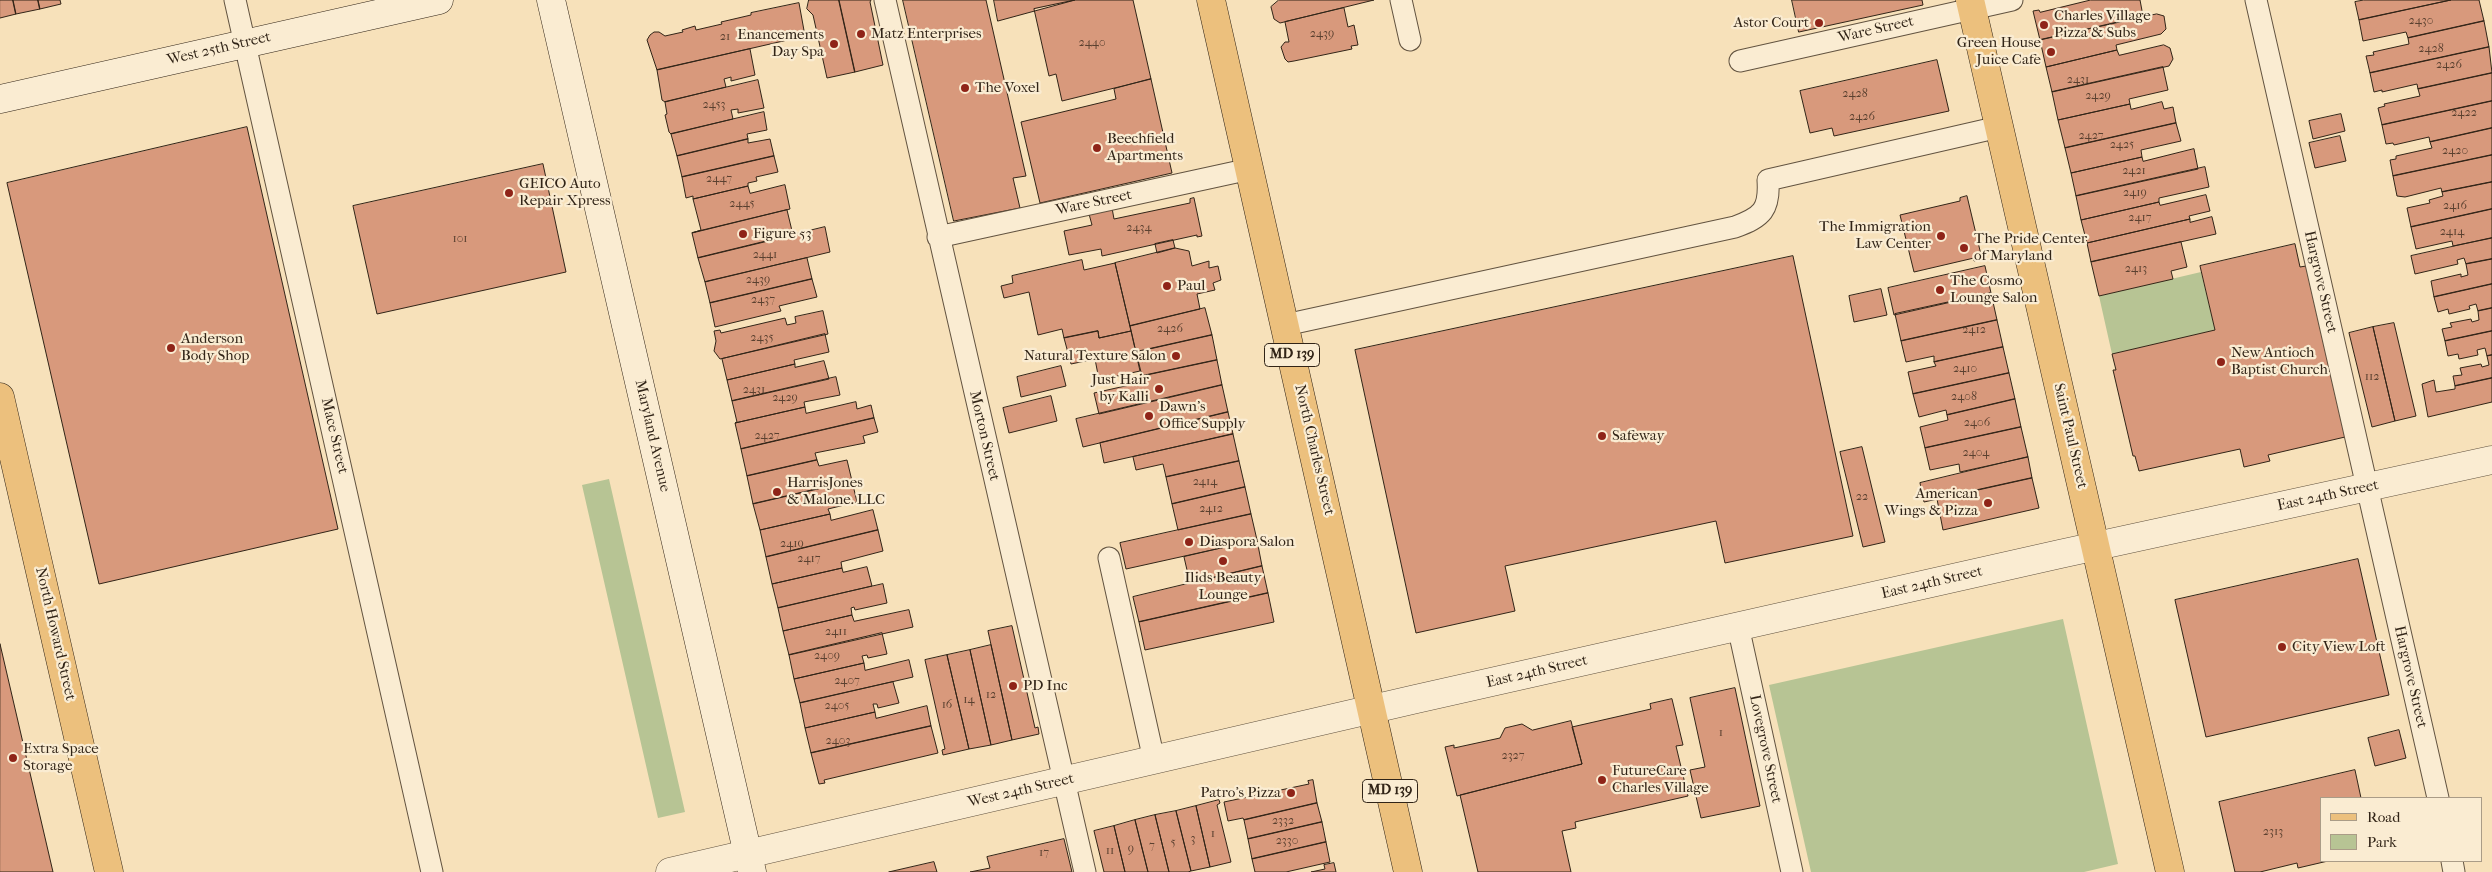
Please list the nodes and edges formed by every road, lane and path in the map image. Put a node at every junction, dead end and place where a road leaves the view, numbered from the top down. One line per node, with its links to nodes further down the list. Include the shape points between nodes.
1 (235, 0): 11 (lane, Mace Street)
2 (439, 0): 11 (street, West 25th Street)
3 (551, 0): 29 (street, Maryland Avenue)
4 (885, 0): 16 (lane, Morton Street)
5 (1211, 0): 15 (main road, North Charles Street / MD 139)
6 (1401, 0): 10 (lane)
7 (2012, 0): 9 (lane, Ware Street)
8 (2256, 0): 21 (lane, Hargrove Street)
9 (1971, 4): 12 (lane, Ware Street); 14 (main road, Saint Paul Street)
10 (1410, 40)
11 (245, 44): 13 (street, West 25th Street); 31 (lane, Mace Street)
12 (1740, 61)
13 (0, 99)
14 (1999, 127): 17 (lane, via 1768,180 1766,208 1752,221 1735,227); 22 (main road, Saint Paul Street)
15 (1250, 169): 16 (lane, Ware Street); 17 (main road, North Charles Street / MD 139)
16 (938, 237): 27 (lane, Morton Street)
17 (1285, 325): 25 (main road, North Charles Street / MD 139)
18 (0, 397): 19 (main road, North Howard Street)
19 (6, 448): 30 (main road, North Howard Street)
20 (2492, 460): 21 (street, East 24th Street)
21 (2367, 487): 22 (street, East 24th Street); 28 (lane, Hargrove Street)
22 (2095, 546): 24 (street, East 24th Street); 36 (main road, Saint Paul Street)
23 (1109, 558): 26 (lane)
24 (1738, 626): 25 (street, East 24th Street); 35 (lane, Lovegrove Street)
25 (1373, 709): 26 (street, West 24th Street); 34 (main road, North Charles Street / MD 139)
26 (1154, 760): 27 (street, West 24th Street)
27 (1063, 781): 29 (street, West 24th Street); 33 (lane, Morton Street)
28 (2438, 797)
29 (750, 864): 32 (street, West 24th Street)
30 (109, 872)
31 (432, 872)
32 (670, 872)
33 (1085, 872)
34 (1408, 872)
35 (1792, 872)
36 (2170, 872)

